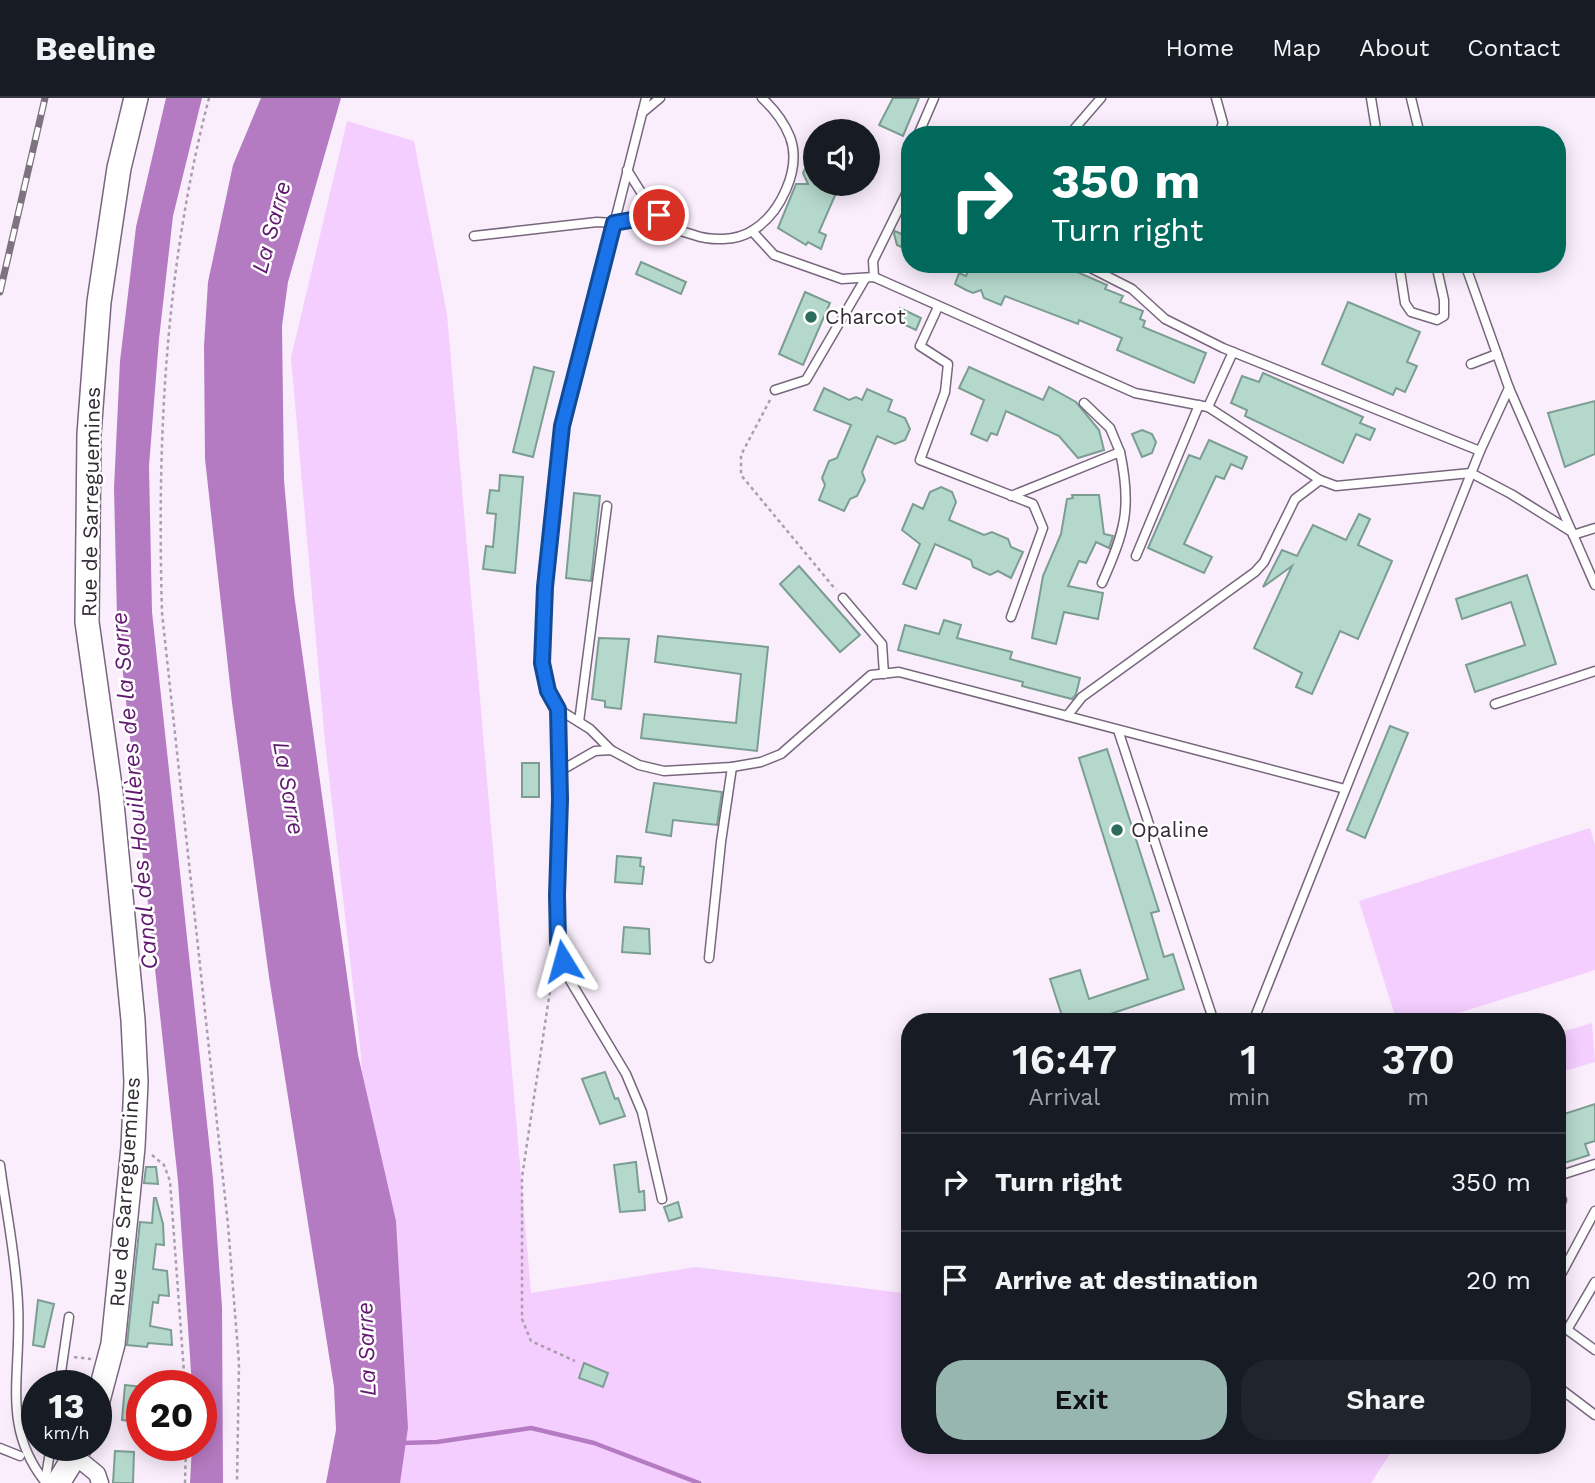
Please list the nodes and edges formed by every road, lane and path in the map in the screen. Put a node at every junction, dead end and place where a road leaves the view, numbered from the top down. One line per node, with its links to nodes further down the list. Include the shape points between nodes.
1 (136, 98): 64 (street, Rue de Sarreguemines, via 119,168 99,302 89,434 87,622 111,793 133,1020)
2 (209, 98): 95 (path, via 179,238 168,328 159,517 162,613 229,1239 239,1363)
3 (646, 98): 11 (lane)
4 (660, 98): 11 (lane)
5 (762, 98): 21 (lane, via 776,111 791,139 793,171 783,195)
6 (934, 98): 12 (lane)
7 (1101, 98): 13 (lane)
8 (1216, 98): 14 (lane)
9 (1371, 98): 15 (lane)
10 (1411, 98): 16 (lane)
11 (642, 113): 17 (lane)
12 (922, 126)
13 (1077, 126)
14 (1222, 126)
15 (1376, 126)
16 (1418, 126)
17 (627, 170): 19 (lane); 20 (lane)
18 (901, 204): 27 (lane, via 873,261)
19 (659, 215): 20 (lane); 21 (lane, via 672,228 707,239)
20 (614, 223): 22 (lane); 52 (lane, via 562,426 552,505 542,663 548,691)
21 (752, 231): 27 (lane, via 774,255 842,279)
22 (474, 236)
23 (1101, 273): 29 (lane, via 1132,289 1165,319)
24 (1400, 273): 25 (lane, via 1411,312 1437,320 1444,316)
25 (1438, 273)
26 (1468, 273): 30 (lane)
27 (870, 278): 28 (lane); 33 (lane, via 806,380)
28 (938, 307): 35 (lane, via 1135,393); 40 (lane, via 920,346 948,364 945,392 920,460)
29 (1233, 352): 35 (lane); 36 (lane)
30 (1497, 354): 31 (lane); 32 (lane)
31 (1471, 363)
32 (1509, 388): 36 (lane); 43 (lane)
33 (775, 390): 47 (path, via 741,455 741,475)
34 (1084, 402): 37 (lane, via 1110,428)
35 (1204, 406): 39 (lane); 44 (lane)
36 (1480, 451): 38 (lane)
37 (1120, 452): 40 (lane); 45 (lane, via 1126,478 1126,520)
38 (1471, 473): 39 (lane, via 1336,486); 43 (lane); 59 (lane)
39 (1320, 480): 53 (lane, via 1295,499 1255,572 1082,697)
40 (1011, 496): 48 (lane, via 1033,504 1043,528)
41 (607, 506): 54 (lane)
42 (1595, 528): 43 (lane)
43 (1572, 533): 46 (lane)
44 (1136, 556)
45 (1102, 583)
46 (1595, 585)
47 (843, 598): 50 (lane, via 882,645)
48 (1011, 617)
49 (1595, 671): 51 (lane)
50 (884, 674): 53 (lane, via 927,678); 57 (lane, via 872,675 857,686 781,754)
51 (1495, 704)
52 (558, 709): 54 (lane); 58 (lane)
53 (1066, 716): 55 (lane)
54 (579, 722): 56 (lane)
55 (1118, 730): 59 (lane); 62 (lane)
56 (611, 750): 57 (lane, via 639,765 664,771); 58 (lane, via 595,751)
57 (733, 767): 60 (lane)
58 (560, 771): 61 (lane, via 557,895)
59 (1345, 789): 63 (lane)
60 (709, 958)
61 (563, 961): 69 (lane, via 642,1112); 78 (path, via 550,973 540,1045 522,1177 520,1272 522,1319 531,1341)
62 (1211, 1013)
63 (1257, 1013)
64 (133, 1147): 77 (street, Rue de Sarreguemines); 81 (path, via 159,1158 170,1181)
65 (1595, 1164): 67 (lane)
66 (0, 1165): 68 (lane)
67 (1566, 1173)
68 (2, 1194): 83 (lane, via 19,1308)
69 (662, 1199)
70 (1595, 1211): 71 (lane)
71 (1566, 1265)
72 (1595, 1282): 74 (lane)
73 (69, 1317): 76 (lane)
74 (1567, 1330): 75 (lane)
75 (1595, 1350)
76 (63, 1356): 77 (path); 79 (lane)
77 (109, 1361): 80 (street, Rue de Sarreguemines)
78 (575, 1361)
79 (61, 1370)
80 (107, 1370)
81 (184, 1370)
82 (1566, 1393): 84 (lane)
83 (6, 1405)
84 (1595, 1415)
85 (11, 1440): 87 (lane)
86 (0, 1448): 87 (lane)
87 (20, 1456): 92 (lane)
88 (51, 1461): 92 (lane)
89 (69, 1461): 92 (street)
90 (86, 1461): 93 (street)
91 (186, 1461): 94 (path)
92 (50, 1483)
93 (100, 1483)
94 (185, 1483)
95 (237, 1483)

